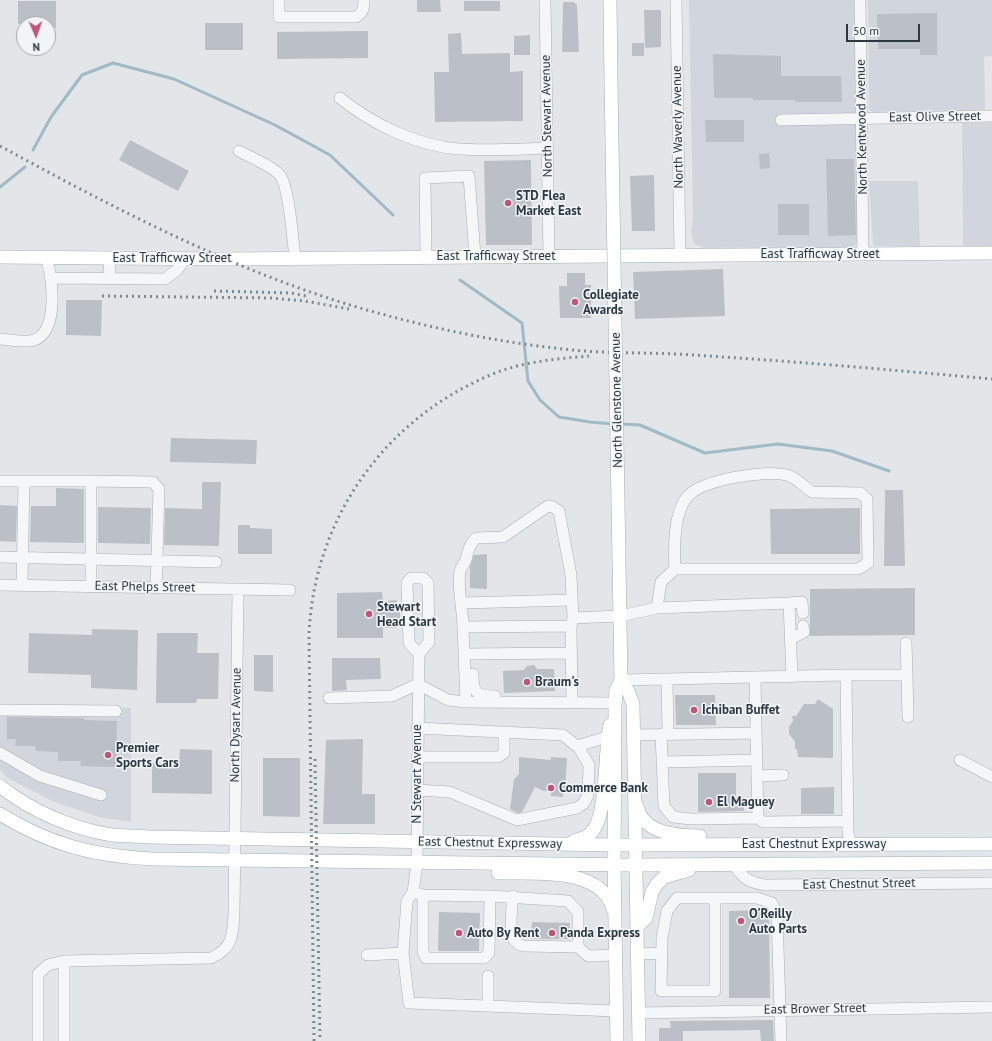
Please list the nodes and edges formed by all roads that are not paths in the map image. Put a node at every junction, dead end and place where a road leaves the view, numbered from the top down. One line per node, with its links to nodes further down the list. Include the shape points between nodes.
1 (279, 0): 2 (street, via 279,17 356,17 364,8)
2 (364, 0)
3 (545, 0): 11 (street, North Stewart Avenue)
4 (610, 0): 47 (main road, North Glenstone Avenue, bridge)
5 (676, 0): 15 (street, North Waverly Avenue)
6 (860, 0): 9 (street, North Kentwood Avenue)
7 (340, 98): 11 (street, via 369,119 437,146 458,149)
8 (992, 116): 9 (street, East Olive Street)
9 (862, 119): 10 (street, East Olive Street); 14 (street, North Kentwood Avenue)
10 (781, 120)
11 (548, 148): 17 (street, North Stewart Avenue)
12 (239, 151): 23 (street, via 279,174 284,181)
13 (992, 252): 14 (main road, East Trafficway Street)
14 (863, 254): 15 (main road, East Trafficway Street)
15 (680, 255): 17 (main road, East Trafficway Street)
16 (475, 256): 17 (main road, East Trafficway Street); 19 (main road, East Trafficway Street); 19 (street, via 469,176 425,178)
17 (549, 256)
18 (0, 257): 20 (main road, East Trafficway Street)
19 (426, 257): 23 (main road, East Trafficway Street)
20 (46, 258): 21 (main road, East Trafficway Street); 24 (street)
21 (110, 258): 22 (main road, East Trafficway Street); 25 (street)
22 (185, 258): 23 (main road, East Trafficway Street); 25 (street, via 177,270 165,279)
23 (295, 258)
24 (51, 278): 25 (street); 26 (street, via 49,320 41,337 33,341)
25 (110, 278)
26 (0, 339)
27 (0, 481): 28 (street)
28 (24, 481): 29 (street); 31 (street)
29 (91, 481): 32 (street); 33 (street, via 153,482 158,489)
30 (0, 557): 31 (street)
31 (22, 558): 32 (street); 37 (street)
32 (90, 559): 33 (street); 38 (street)
33 (156, 561): 34 (street); 39 (street)
34 (216, 562)
35 (675, 569): 35 (street, via 809,570 865,567 868,563 867,499 860,493 812,492 796,478 785,474 728,477 712,482 689,495 682,506 675,539); 45 (street, via 661,582)
36 (0, 585): 37 (street, East Phelps Street)
37 (22, 585): 38 (street, East Phelps Street)
38 (91, 586): 39 (street, East Phelps Street)
39 (156, 588): 40 (street, East Phelps Street)
40 (238, 589): 41 (street, East Phelps Street); 93 (street, North Dysart Avenue)
41 (290, 590)
42 (572, 600): 43 (street); 43 (street, via 571,575 559,511 553,506 548,506 503,537 476,538 470,544 460,571); 48 (street)
43 (462, 603): 50 (street)
44 (789, 603): 45 (street); 46 (street, via 802,602); 51 (street)
45 (657, 608): 47 (street)
46 (803, 613)
47 (620, 616): 48 (street); 61 (main road, North Glenstone Avenue)
48 (572, 622): 50 (street); 53 (street)
49 (803, 626): 51 (street, via 804,632)
50 (463, 627): 55 (street)
51 (791, 639): 58 (street)
52 (906, 643): 57 (street)
53 (571, 653): 55 (street); 66 (street)
54 (418, 654): 54 (street, via 429,642 428,583 423,578 411,578 407,583 409,643); 62 (street)
55 (465, 654): 64 (street); 65 (street, via 473,663 473,687 478,694 553,696)
56 (846, 675): 57 (street); 58 (street); 92 (street)
57 (907, 675): 70 (street)
58 (792, 677): 59 (street)
59 (755, 678): 60 (street); 73 (street)
60 (667, 679): 61 (street); 75 (street)
61 (621, 680): 67 (main road, North Glenstone Avenue, via 616,690); 74 (main road, North Glenstone Avenue, via 633,704)
62 (418, 684): 63 (street, via 392,696); 64 (street, via 448,700); 71 (street, N Stewart Avenue)
63 (329, 698)
64 (466, 702): 65 (street)
65 (560, 702): 66 (street)
66 (572, 702): 67 (street)
67 (615, 705): 76 (main road, North Glenstone Avenue)
68 (0, 710): 69 (street)
69 (116, 711)
70 (908, 717)
71 (417, 728): 72 (street); 79 (street, N Stewart Avenue)
72 (504, 732): 77 (street, via 561,734); 79 (street, via 504,753 498,757)
73 (756, 733): 75 (street); 80 (street)
74 (633, 734): 75 (street); 88 (main road, North Glenstone Avenue)
75 (665, 734): 82 (street)
76 (612, 735): 77 (street); 95 (main road, via 597,825 586,837); 98 (main road)
77 (577, 746): 87 (street, via 589,765 589,788 586,800 577,808 517,820 450,792)
78 (0, 753): 89 (street, via 40,776)
79 (417, 757): 87 (street, N Stewart Avenue)
80 (756, 760): 82 (street); 83 (street)
81 (960, 760): 85 (street)
82 (662, 762): 91 (street, via 664,806 673,817)
83 (757, 776): 84 (street); 91 (street)
84 (783, 776)
85 (992, 777)
86 (0, 786): 93 (main road, East Chestnut Expressway, via 33,807 60,820 112,834)
87 (417, 790): 94 (street, N Stewart Avenue)
88 (634, 794): 96 (main road, via 643,821 667,834 824,837); 99 (main road, North Glenstone Avenue)
89 (101, 795)
90 (0, 814): 100 (main road, East Chestnut Expressway, via 41,836 92,853 115,857)
91 (758, 818): 92 (street, via 764,822)
92 (848, 821): 96 (street, via 848,837)
93 (234, 840): 94 (main road, East Chestnut Expressway); 100 (street, North Dysart Avenue)
94 (417, 841): 95 (main road, East Chestnut Expressway); 102 (street, N Stewart Avenue)
95 (564, 844): 98 (main road, East Chestnut Expressway)
96 (853, 844): 97 (main road, East Chestnut Expressway); 99 (main road, East Chestnut Expressway)
97 (992, 844)
98 (615, 845): 99 (main road, East Chestnut Expressway); 103 (main road)
99 (635, 845): 104 (main road, North Glenstone Avenue)
100 (234, 861): 102 (main road, East Chestnut Expressway); 122 (street, North Dysart Avenue, via 233,929 231,942 222,953 211,958)
101 (992, 863): 106 (main road, East Chestnut Expressway)
102 (417, 864): 103 (main road, East Chestnut Expressway); 109 (street, N Stewart Avenue); 114 (main road, via 439,870 576,877 605,892)
103 (614, 865): 104 (main road, East Chestnut Expressway); 114 (main road)
104 (636, 865): 105 (main road, East Chestnut Expressway); 115 (main road, North Glenstone Avenue)
105 (712, 865): 106 (main road, East Chestnut Expressway); 115 (main road, via 664,877 652,892 646,918)
106 (734, 865): 107 (street)
107 (750, 882): 108 (street, East Chestnut Street, via 765,885); 113 (street)
108 (992, 883)
109 (418, 893): 110 (street); 110 (street, via 423,952 426,958 484,958 489,953); 117 (street, via 407,901)
110 (490, 896): 111 (street)
111 (513, 896): 116 (street, via 568,901 578,912); 116 (street, via 512,932 513,939 518,943 524,946)
112 (715, 898): 113 (street); 119 (street, via 677,898 667,911); 124 (street, via 715,991)
113 (750, 898): 127 (street, via 772,903 777,914)
114 (615, 916): 121 (main road)
115 (637, 927): 118 (main road, North Glenstone Avenue)
116 (578, 947): 121 (street, via 588,956)
117 (403, 953): 120 (street); 125 (street, via 409,1003)
118 (638, 954): 119 (street); 130 (main road, North Glenstone Avenue)
119 (662, 954): 124 (street, via 661,991)
120 (367, 955)
121 (615, 955): 128 (main road)
122 (64, 961): 131 (street, North Dysart Avenue, via 48,965 38,974); 132 (street)
123 (488, 976): 125 (street)
124 (700, 991): 129 (street)
125 (488, 1006): 128 (street)
126 (992, 1007): 127 (street, East Brower Street)
127 (780, 1009): 129 (street, East Brower Street); 135 (street)
128 (616, 1011): 133 (main road)
129 (701, 1011): 130 (street, East Brower Street)
130 (638, 1012): 134 (main road, North Glenstone Avenue)
131 (38, 1041)
132 (64, 1041)
133 (617, 1041)
134 (639, 1041)
135 (781, 1041)

